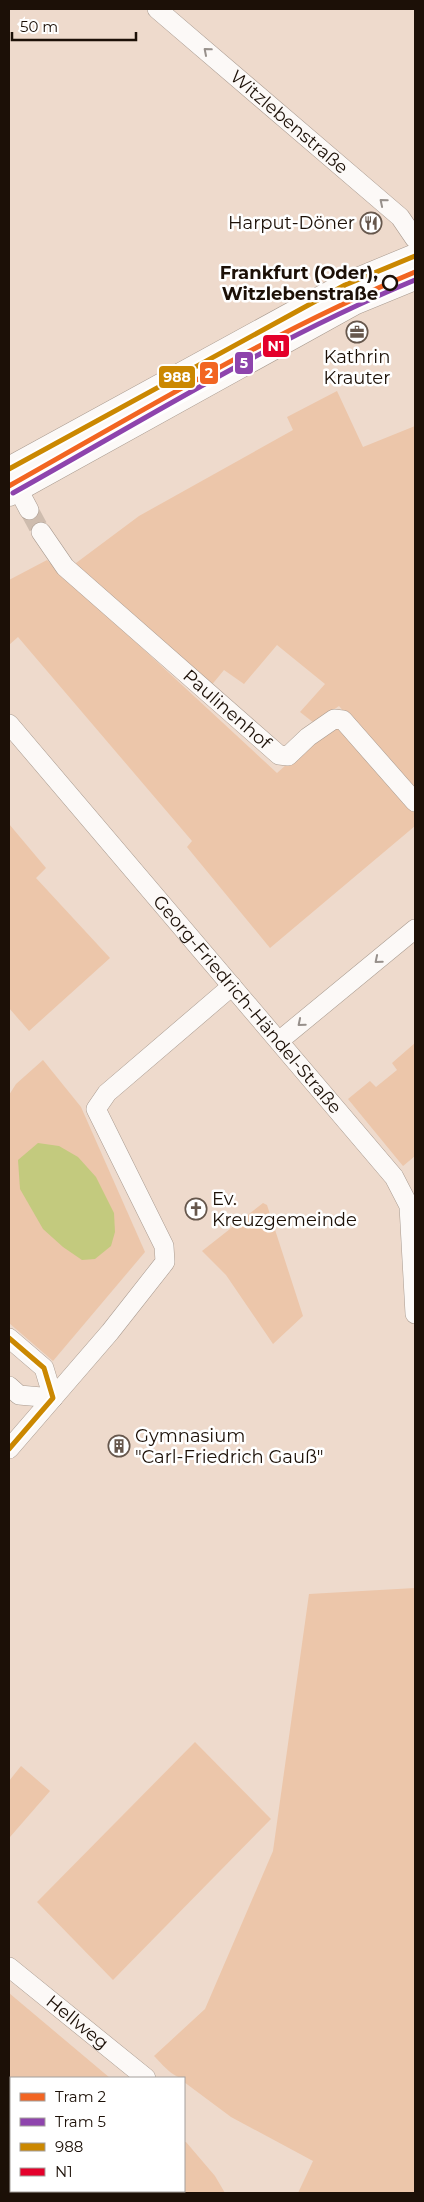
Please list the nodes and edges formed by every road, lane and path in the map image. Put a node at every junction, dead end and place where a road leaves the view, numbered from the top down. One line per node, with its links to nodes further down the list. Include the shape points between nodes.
1 (157, 9): 2 (street, Witzlebenstraße, one-way to 1, via 400,217)
2 (415, 239)
3 (415, 256): 5 (street, via 345,285)
4 (415, 278): 5 (street, via 354,302)
5 (11, 481): 6 (street)
6 (29, 510)
7 (41, 532): 9 (street, Paulinenhof, via 65,567 279,755 288,756 334,719 343,720)
8 (9, 724): 11 (street, Georg-Friedrich-Händel-Straße)
9 (415, 802)
10 (415, 928): 12 (street, one-way to 12)
11 (232, 986): 12 (street, Georg-Friedrich-Händel-Straße); 16 (street, via 107,1093 96,1109 164,1246 165,1262)
12 (279, 1041): 13 (street, Georg-Friedrich-Händel-Straße, via 394,1177 402,1191 409,1206)
13 (415, 1314)
14 (9, 1338): 16 (street, via 44,1368)
15 (9, 1386): 16 (street, via 19,1395)
16 (53, 1398): 17 (street)
17 (9, 1449)
18 (9, 1966): 19 (street, Hellweg)
19 (145, 2077)

